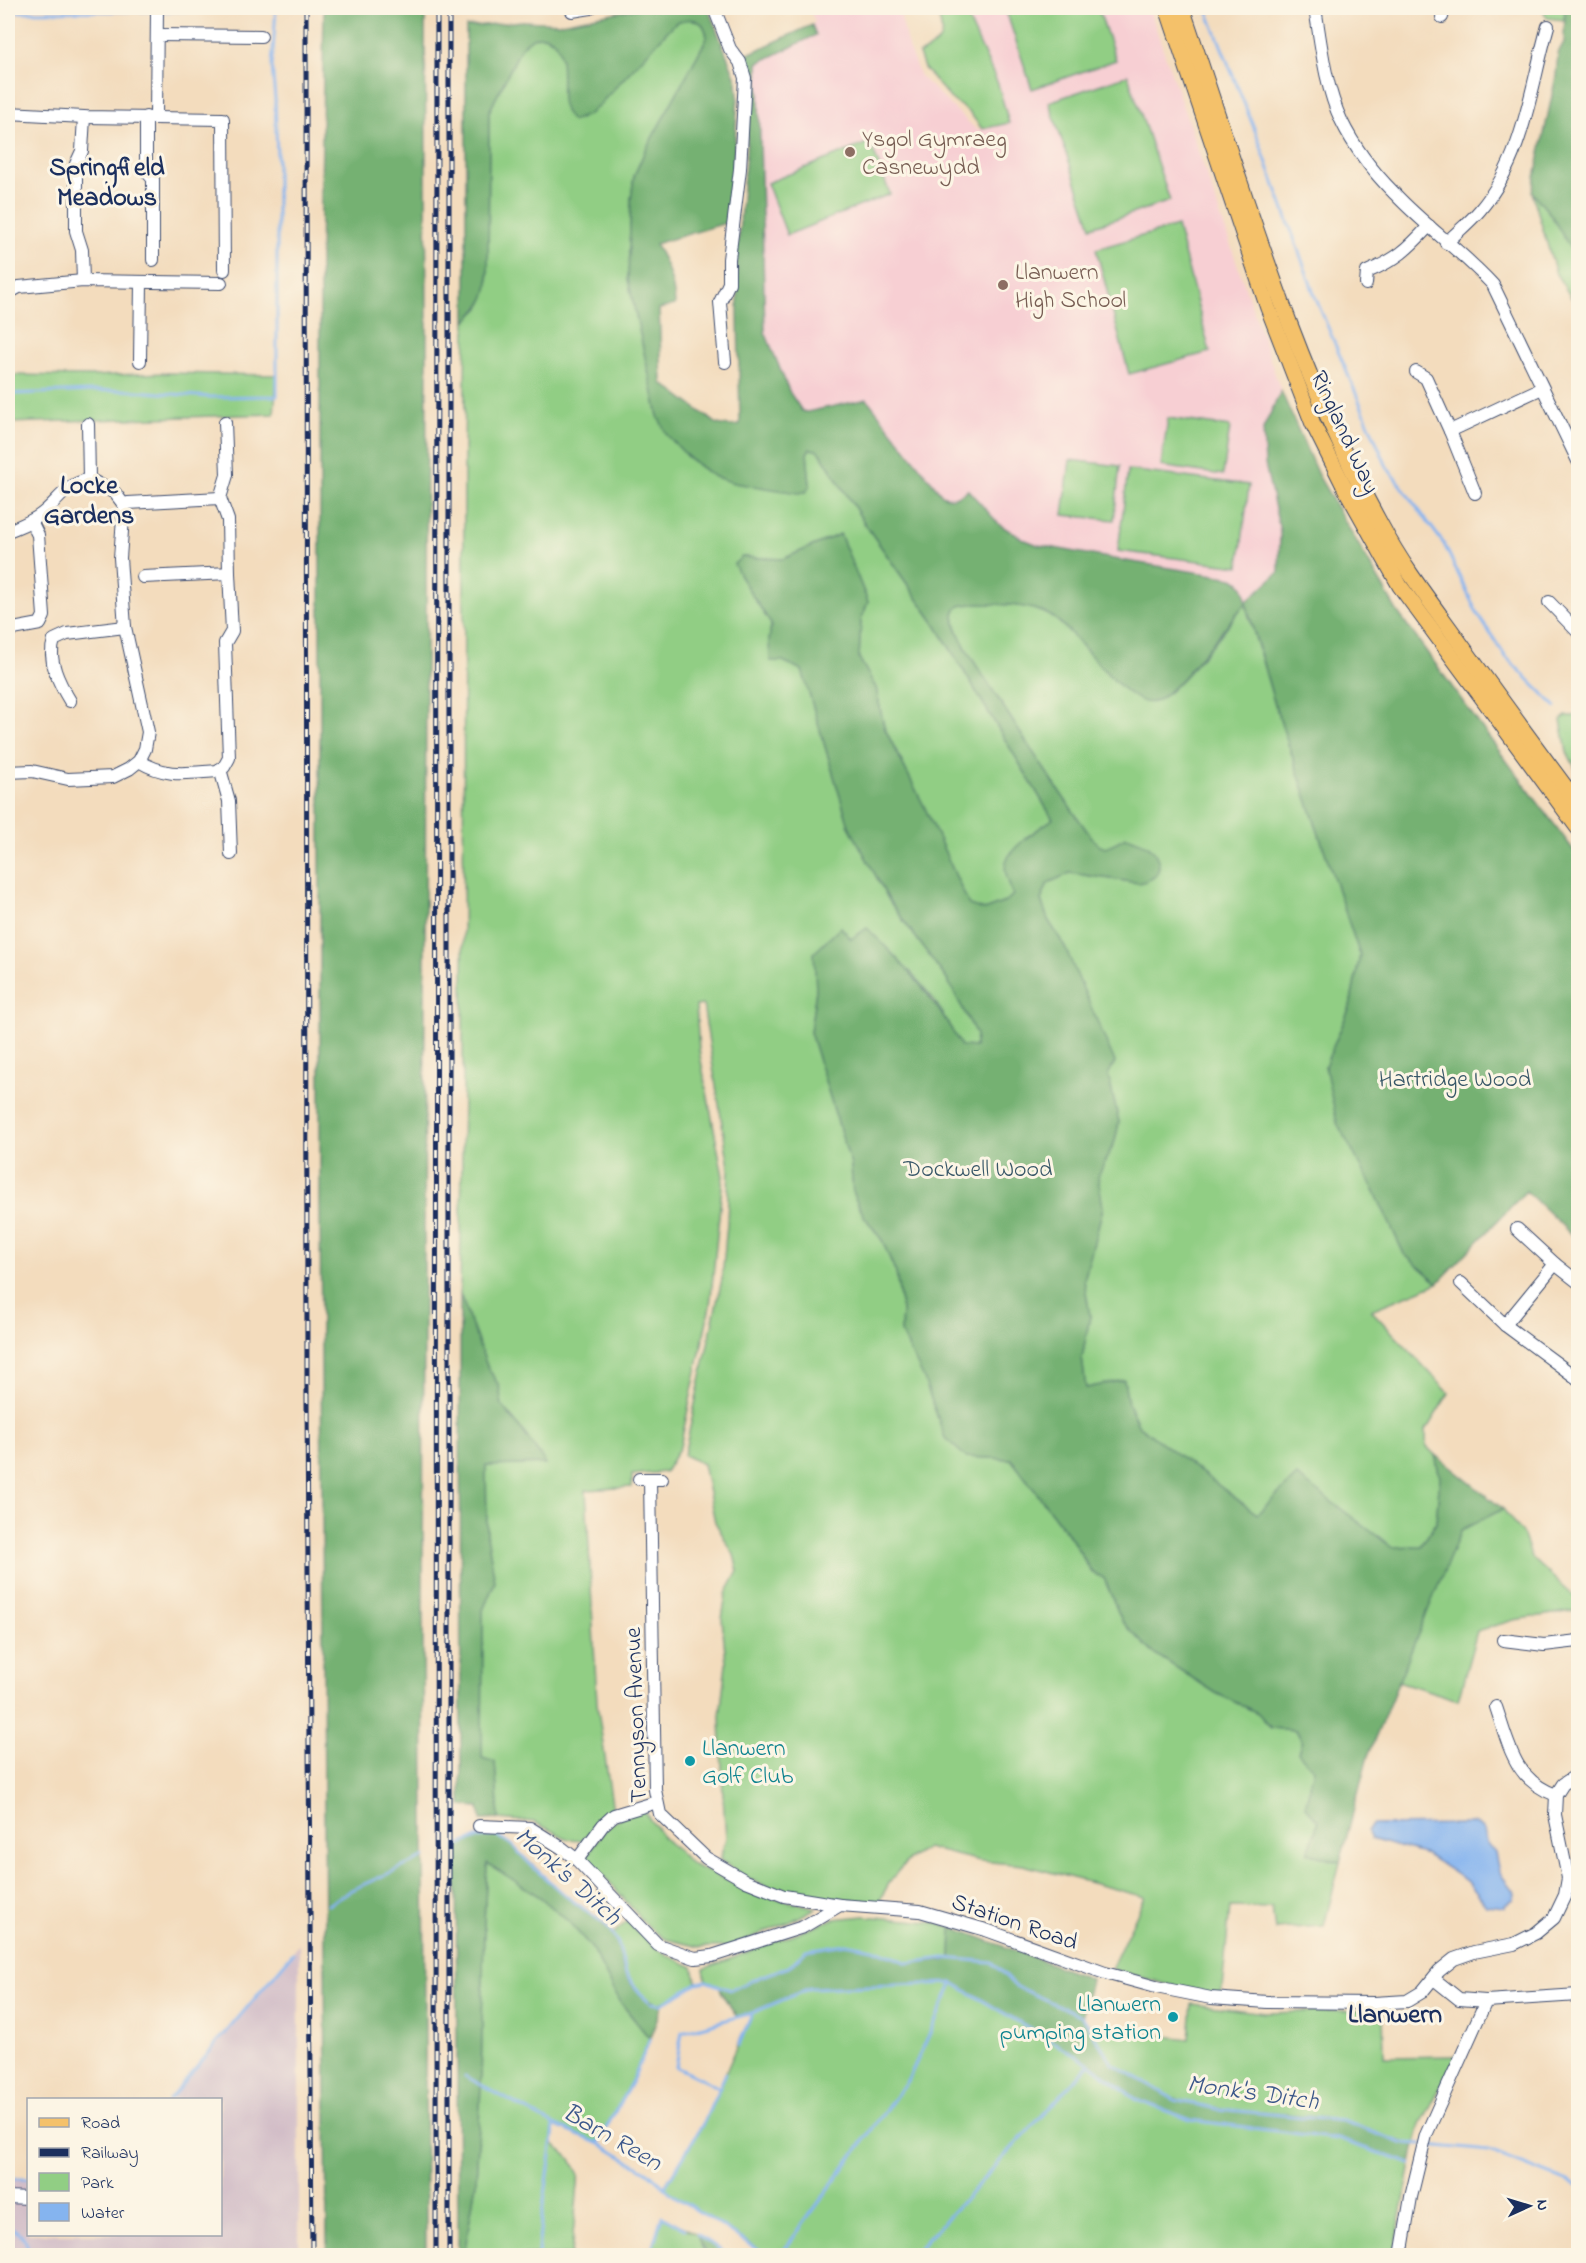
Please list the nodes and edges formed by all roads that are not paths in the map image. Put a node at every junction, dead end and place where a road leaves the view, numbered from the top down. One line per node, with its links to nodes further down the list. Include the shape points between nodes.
1 (591, 8): 6 (street)
2 (714, 8): 24 (street, via 745,78 729,283 720,302)
3 (1167, 8): 48 (main road, Ringland Way, via 1268,308 1329,456 1400,586)
4 (1182, 8): 47 (main road, Ringland Way, via 1287,317 1327,418 1359,484 1410,573)
5 (1315, 8): 14 (street, via 1329,81 1341,118 1375,172)
6 (573, 10)
7 (157, 12): 9 (street)
8 (1548, 26): 15 (street, via 1515,152 1500,182 1479,210)
9 (157, 35): 10 (street); 13 (street)
10 (261, 36)
11 (8, 113): 12 (street)
12 (84, 117): 13 (street); 18 (street, via 82,151 76,164 76,231 82,250)
13 (151, 117): 16 (street, via 146,171 153,179); 17 (street, via 221,118 224,122)
14 (1429, 226): 15 (street); 21 (street, via 1392,261 1367,272)
15 (1446, 243): 26 (street, via 1472,262 1493,285)
16 (153, 260)
17 (224, 270)
18 (83, 281): 19 (street); 22 (street, via 20,288)
19 (141, 282): 20 (street); 23 (street)
20 (221, 283)
21 (1366, 284)
22 (8, 293)
23 (141, 361)
24 (724, 362)
25 (1416, 372): 29 (street, via 1426,378)
26 (1542, 388): 29 (street); 30 (street)
27 (225, 422): 33 (street, via 227,475)
28 (88, 424): 31 (street)
29 (1450, 431): 32 (street)
30 (1578, 461)
31 (89, 479): 34 (street, via 115,493); 35 (street, via 73,484)
32 (1475, 493)
33 (220, 498): 34 (street); 37 (street, via 228,520)
34 (124, 506): 40 (street, via 120,558)
35 (31, 521): 36 (street); 41 (street, via 38,535 44,616 40,624)
36 (8, 531)
37 (229, 573): 38 (street); 45 (street, via 232,631 225,643 229,758)
38 (143, 577)
39 (1549, 602): 42 (street)
40 (124, 627): 43 (street, via 67,634 54,640 51,648 57,679); 44 (street, via 148,732)
41 (8, 630)
42 (1578, 632)
43 (70, 701)
44 (139, 761): 45 (street, via 166,774); 46 (street, via 113,777 68,779 32,771)
45 (220, 770): 49 (street, via 229,801 224,831)
46 (8, 772)
47 (1578, 804)
48 (1578, 828)
49 (231, 854)
50 (1517, 1229): 51 (street)
51 (1555, 1264): 52 (street); 54 (street)
52 (1578, 1282)
53 (1461, 1283): 54 (street)
54 (1505, 1325): 55 (street)
55 (1578, 1379)
56 (650, 1479): 62 (street, Tennyson Avenue)
57 (1503, 1640): 58 (street, via 1544,1645)
58 (1578, 1641)
59 (1496, 1707): 61 (street, via 1514,1760 1528,1779)
60 (1578, 1774): 61 (street, via 1563,1784)
61 (1556, 1795): 66 (street, Station Road, via 1555,1815 1568,1878 1554,1918 1536,1934 1514,1944 1454,1959)
62 (657, 1802): 64 (street, via 614,1815); 65 (street, Tennyson Avenue, via 660,1814 704,1856 746,1881 783,1896)
63 (479, 1826): 64 (street, via 530,1828)
64 (577, 1860): 65 (street, via 658,1946 695,1958 803,1927)
65 (840, 1905): 66 (street, Station Road, via 920,1911 1105,1973 1211,1998 1374,2004 1407,2001)
66 (1434, 1979): 68 (street, via 1460,1999)
67 (1578, 1995): 68 (street)
68 (1486, 2001): 71 (street, via 1426,2135)
69 (8, 2198): 70 (street)
70 (27, 2198)
71 (1401, 2256)

